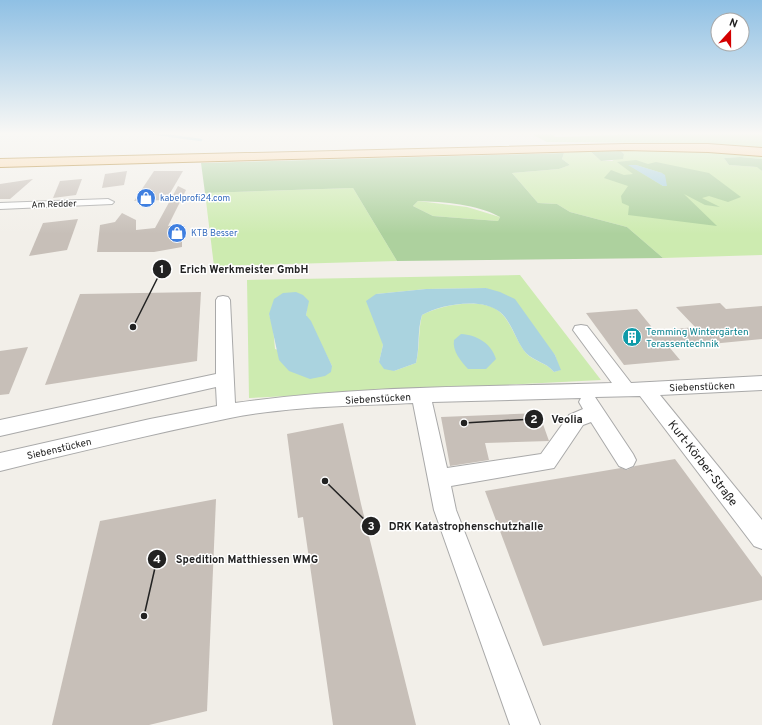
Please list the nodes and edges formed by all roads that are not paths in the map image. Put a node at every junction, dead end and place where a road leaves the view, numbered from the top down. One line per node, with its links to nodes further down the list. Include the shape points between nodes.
1 (108, 202): 2 (street, Am Redder)
2 (0, 206)
3 (223, 300): 5 (street)
4 (582, 330): 7 (street, Kurt-Körber-Straße)
5 (225, 379): 10 (street); 12 (street)
6 (762, 383): 7 (street, Siebenstücken)
7 (635, 388): 8 (street, Siebenstücken); 16 (street, Kurt-Körber-Straße)
8 (580, 391): 9 (street, Siebenstücken); 11 (street)
9 (421, 395): 10 (street, Siebenstücken, via 302,402); 15 (street)
10 (226, 412): 14 (street, Siebenstücken, via 139,429)
11 (594, 412): 13 (street); 15 (street, via 576,420 547,462)
12 (0, 428)
13 (626, 460)
14 (0, 462)
15 (438, 479): 17 (street, via 445,510)
16 (762, 538)
17 (525, 725)

